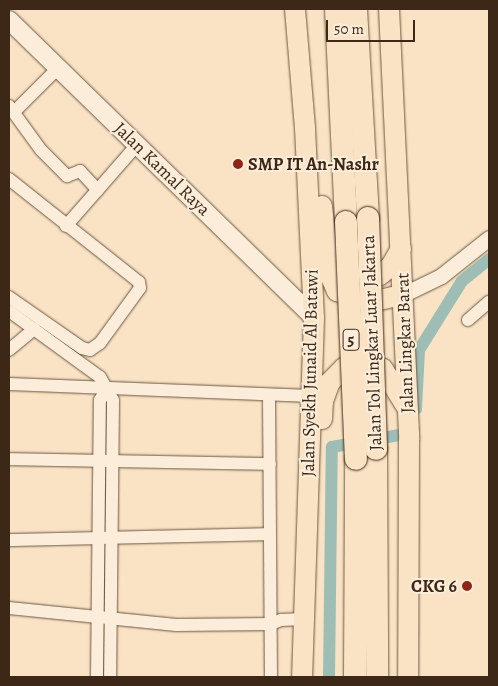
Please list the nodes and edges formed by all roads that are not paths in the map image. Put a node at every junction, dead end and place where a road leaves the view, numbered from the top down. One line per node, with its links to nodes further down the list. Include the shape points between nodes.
1 (294, 9): 7 (main road, Jalan Syekh Junaid Al Batawi)
2 (336, 9): 45 (highway, Jalan Tol Lingkar Luar Jakarta / 5, bridge, via 356,459)
3 (356, 9): 46 (highway, Jalan Tol Lingkar Luar Jakarta / 5, bridge, via 376,449)
4 (389, 9): 14 (main road, Jalan Lingkar Barat)
5 (12, 29): 6 (main road, Jalan Kamal Raya)
6 (58, 68): 8 (street); 9 (main road, Jalan Kamal Raya)
7 (302, 84): 15 (main road, via 314,117); 20 (main road, Jalan Syekh Junaid Al Batawi)
8 (11, 109): 11 (street, via 41,150 67,176 80,171)
9 (137, 145): 11 (street); 20 (main road, Jalan Kamal Raya)
10 (9, 180): 12 (street)
11 (98, 190): 12 (street)
12 (66, 226): 17 (street, via 140,285 100,343 90,350 82,348)
13 (489, 238): 16 (street, via 441,276)
14 (401, 249): 15 (main road, via 391,266 380,276 367,280 353,279 340,273); 16 (main road, Jalan Lingkar Barat)
15 (326, 250): 16 (main road, via 329,273 337,291 371,302)
16 (402, 295): 28 (main road, Jalan Lingkar Barat)
17 (9, 297)
18 (489, 302): 21 (street)
19 (9, 311): 22 (street)
20 (314, 318): 27 (main road, Jalan Syekh Junaid Al Batawi)
21 (468, 320)
22 (34, 328): 23 (street); 25 (street, via 100,377)
23 (9, 350)
24 (9, 384): 25 (street)
25 (107, 389): 26 (street, via 263,392); 30 (street, via 100,400)
26 (269, 395): 27 (street); 31 (street)
27 (311, 396): 36 (main road, Jalan Syekh Junaid Al Batawi)
28 (408, 413): 36 (main road, via 391,379 379,366 353,364 330,382 323,400 311,546); 47 (main road, Jalan Lingkar Barat)
29 (9, 459): 30 (street)
30 (106, 461): 31 (street); 33 (street); 34 (street)
31 (270, 464): 32 (street)
32 (269, 534): 34 (street); 39 (street)
33 (98, 537): 34 (street); 35 (street); 38 (street)
34 (112, 537): 38 (street)
35 (9, 540)
36 (304, 585): 40 (main road, Jalan Syekh Junaid Al Batawi)
37 (9, 608): 38 (street)
38 (104, 618): 39 (street, via 176,625); 41 (street); 42 (street)
39 (271, 624): 40 (street, via 281,628); 43 (street)
40 (302, 624): 44 (main road, Jalan Syekh Junaid Al Batawi)
41 (97, 677)
42 (110, 677)
43 (271, 677)
44 (302, 677)
45 (355, 677)
46 (377, 677)
47 (408, 677)

